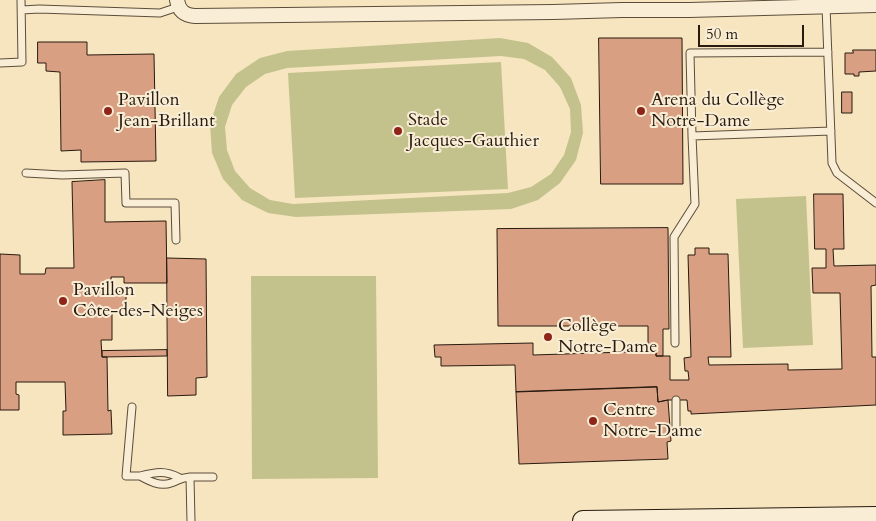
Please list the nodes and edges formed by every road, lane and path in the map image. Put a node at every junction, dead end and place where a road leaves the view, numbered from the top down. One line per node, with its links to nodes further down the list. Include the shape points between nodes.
1 (21, 0): 6 (lane)
2 (178, 4): 3 (street, via 182,13 189,16); 6 (lane, via 160,13)
3 (582, 5): 5 (street, via 622,10)
4 (876, 5): 5 (street)
5 (826, 6): 7 (lane)
6 (22, 10): 8 (lane, via 22,62)
7 (828, 52): 9 (lane); 10 (lane, via 690,54)
8 (0, 62)
9 (831, 131): 10 (lane); 12 (lane, via 836,172)
10 (692, 136): 14 (lane, via 695,204 674,237)
11 (26, 173): 13 (lane, via 125,173 126,203 175,203)
12 (876, 203)
13 (176, 240)
14 (675, 344)
15 (676, 400): 17 (lane)
16 (132, 407): 18 (lane, via 126,476)
17 (676, 428)
18 (140, 476): 21 (lane, via 155,472 171,473); 21 (lane, via 155,483 170,484)
19 (213, 476): 20 (lane)
20 (190, 477): 21 (lane); 25 (lane)
21 (180, 478)
22 (870, 519): 24 (street)
23 (670, 520): 24 (street); 26 (street)
24 (809, 520)
25 (191, 521)
26 (583, 521)

